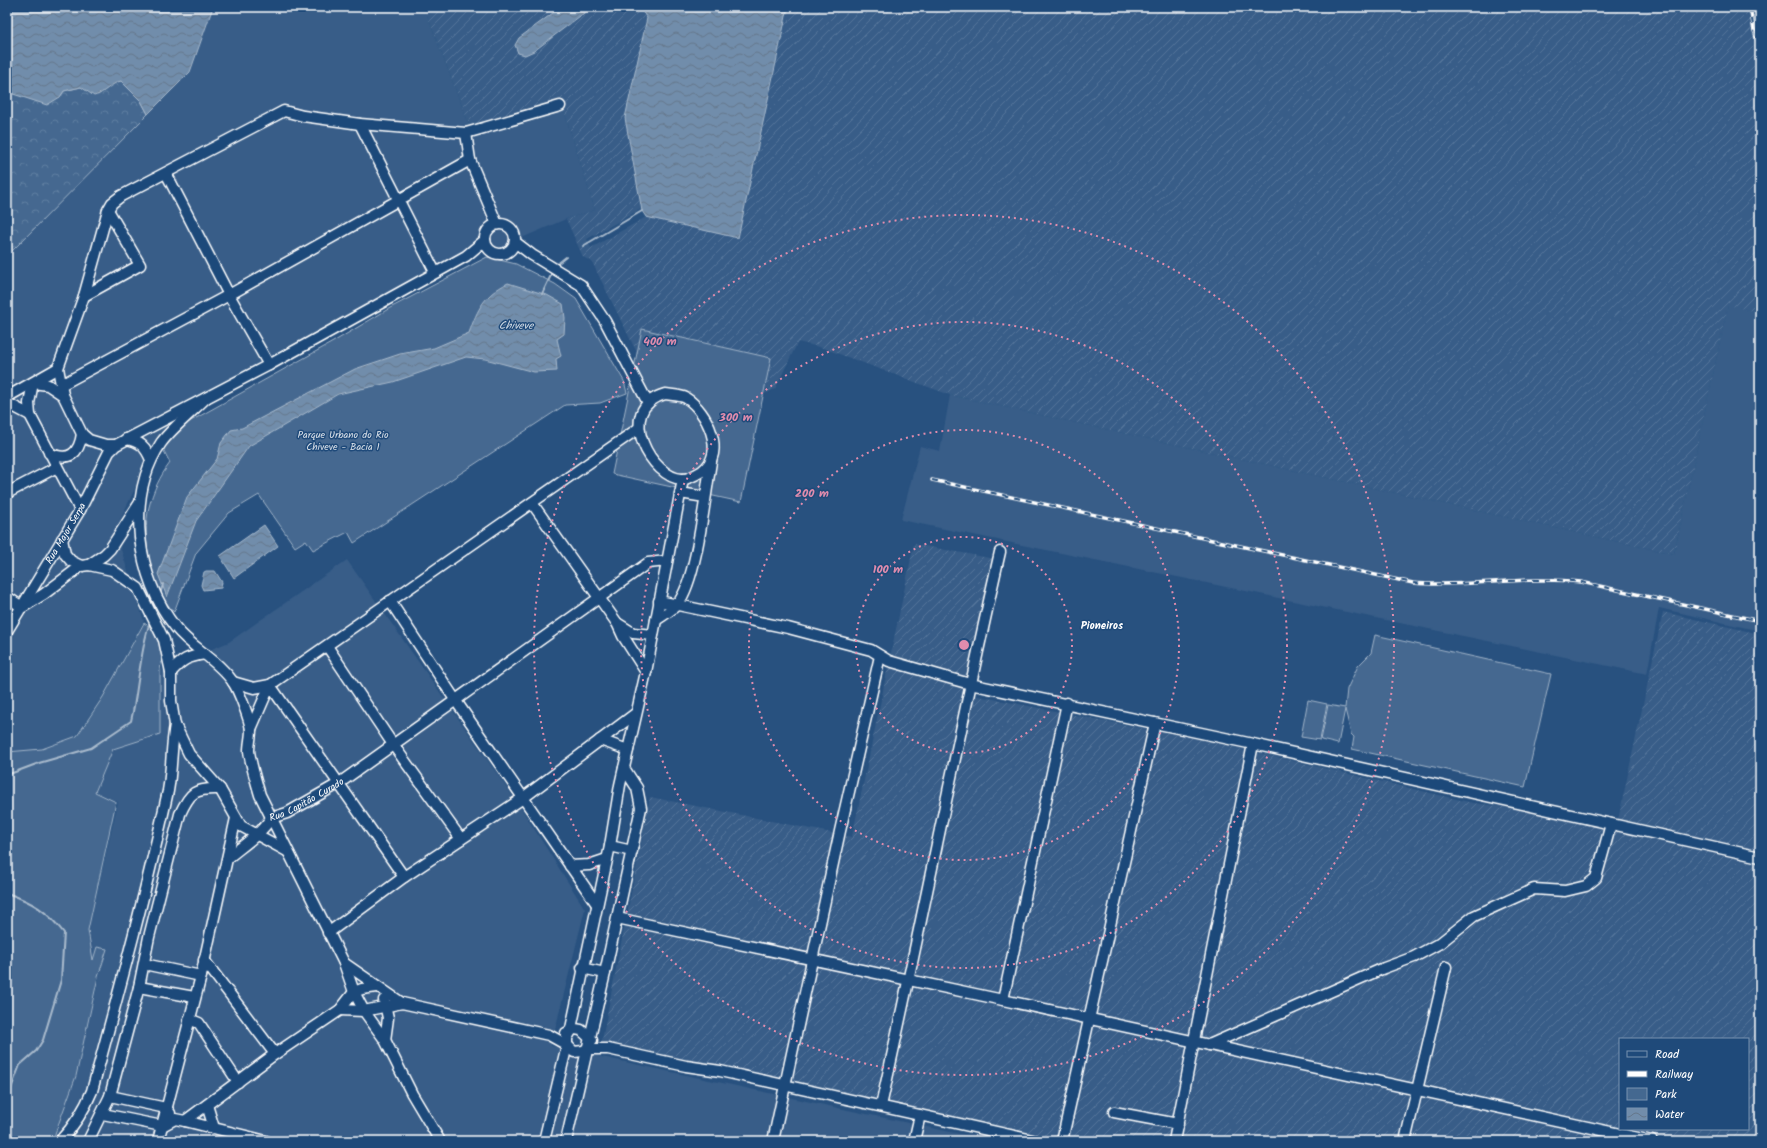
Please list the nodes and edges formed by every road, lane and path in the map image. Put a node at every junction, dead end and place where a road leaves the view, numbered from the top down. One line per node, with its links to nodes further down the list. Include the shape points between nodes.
1 (560, 106): 3 (street)
2 (360, 124): 3 (street); 5 (street, via 284,111); 6 (street)
3 (466, 133): 4 (street)
4 (470, 160): 6 (street); 8 (street)
5 (166, 173): 7 (street, via 121,196 112,202); 16 (street)
6 (399, 202): 15 (street); 16 (street)
7 (108, 210): 17 (street); 17 (street, via 140,265)
8 (497, 224): 9 (street, via 486,233); 10 (street, via 512,229)
9 (485, 240): 11 (street); 14 (street)
10 (515, 242): 12 (street); 13 (street)
11 (490, 251): 12 (street, via 500,255); 14 (street)
12 (510, 251): 13 (street)
13 (532, 255): 25 (street, via 581,285 605,321)
14 (466, 256): 15 (street, Rua Major Serpa)
15 (435, 272): 18 (street, Rua Major Serpa)
16 (229, 295): 18 (street); 21 (street)
17 (84, 296): 19 (street)
18 (269, 365): 24 (street, Rua Major Serpa)
19 (58, 368): 20 (street); 21 (street)
20 (33, 383): 22 (street, via 48,385); 23 (street); 27 (street, via 29,403)
21 (61, 385): 22 (street)
22 (63, 395): 29 (street)
23 (7, 397)
24 (206, 398): 30 (street, Rua Major Serpa); 33 (street, via 162,442)
25 (648, 402): 28 (street, via 638,420); 34 (street, via 665,394 686,398 701,413 712,431 714,447)
26 (7, 404): 27 (street)
27 (30, 415): 32 (street)
28 (639, 428): 36 (street, via 646,449 656,464 668,475); 40 (street)
29 (82, 434): 31 (street, via 89,440); 32 (street, via 80,448 70,456)
30 (126, 439): 31 (street, Rua Major Serpa); 33 (street, via 136,440 147,449)
31 (116, 445): 42 (street, Rua Major Serpa, via 100,467)
32 (49, 453): 35 (street)
33 (151, 460): 41 (street)
34 (711, 460): 36 (street, via 704,470); 39 (street)
35 (57, 467): 38 (street); 42 (street)
36 (683, 479): 37 (street)
37 (680, 493): 39 (street); 45 (street)
38 (7, 494)
39 (705, 497): 51 (street, via 689,579)
40 (532, 503): 48 (street); 50 (street)
41 (138, 504): 46 (street, via 110,549); 58 (street, via 139,534 151,586 175,627 185,639)
42 (80, 510): 43 (street, Rua Major Serpa)
43 (62, 538): 46 (street, via 65,554 71,561); 52 (street, Rua Major Serpa)
44 (1000, 552): 63 (street)
45 (667, 561): 48 (street, Rua Capitão Curado, via 648,563); 49 (street)
46 (85, 565): 52 (street); 60 (street, via 112,570 138,588 164,640)
47 (7, 597): 52 (street)
48 (599, 599): 54 (street); 65 (street, Rua Capitão Curado)
49 (659, 600): 51 (street); 53 (street)
50 (390, 601): 57 (street); 65 (street)
51 (678, 604): 53 (street); 59 (street, via 788,628 871,650)
52 (22, 608): 55 (street, Rua Major Serpa)
53 (656, 620): 56 (street)
54 (617, 623): 56 (street, via 633,633); 61 (street)
55 (7, 631)
56 (653, 635): 61 (street)
57 (327, 646): 64 (street); 73 (street)
58 (205, 654): 60 (street, via 182,660); 62 (street)
59 (880, 656): 63 (street, via 889,661); 97 (street)
60 (171, 672): 69 (street, via 171,701)
61 (646, 672): 67 (street)
62 (233, 682): 64 (street, via 254,688); 70 (street)
63 (970, 684): 66 (street); 105 (street)
64 (270, 685): 70 (street); 76 (street)
65 (456, 702): 73 (street, Rua Capitão Curado); 78 (street)
66 (1067, 703): 68 (street); 110 (street)
67 (635, 714): 71 (street); 74 (street)
68 (1155, 723): 72 (street); 115 (street)
69 (176, 725): 77 (street, via 189,754); 94 (street, via 168,789)
70 (251, 729): 80 (street, via 249,750 253,771 260,795)
71 (600, 740): 74 (street); 78 (street)
72 (1253, 744): 81 (street); 121 (street)
73 (394, 746): 76 (street, Rua Capitão Curado); 83 (street)
74 (628, 750): 75 (street)
75 (624, 768): 84 (street); 86 (street, via 640,796 641,808)
76 (338, 784): 80 (street, Rua Capitão Curado, via 287,813); 91 (street)
77 (220, 789): 79 (street); 96 (street, via 202,789 187,799 180,814)
78 (523, 798): 83 (street); 90 (street)
79 (236, 818): 82 (street, via 241,826); 88 (street)
80 (271, 818): 82 (street, via 264,829); 85 (street, Rua Capitão Curado)
81 (1611, 824): 87 (street); 123 (street, via 1596,878 1586,886 1565,891 1534,889 1474,916 1440,943 1414,957)
82 (256, 834): 85 (street); 88 (street)
83 (461, 839): 91 (street)
84 (610, 846): 86 (street); 89 (street)
85 (287, 851): 95 (street, Rua Capitão Curado)
86 (632, 851): 93 (street)
87 (1760, 857)
88 (228, 858): 98 (street)
89 (606, 859): 90 (street, via 589,865); 92 (street)
90 (570, 866): 92 (street)
91 (404, 877): 95 (street)
92 (596, 903): 102 (street)
93 (617, 918): 97 (street); 103 (street)
94 (134, 932): 96 (street); 143 (street, via 92,1091 84,1112)
95 (328, 933): 99 (street, Rua Capitão Curado)
96 (149, 936): 100 (street)
97 (813, 959): 105 (street); 128 (street)
98 (204, 960): 104 (street); 126 (street)
99 (344, 963): 107 (street); 108 (street, Rua Capitão Curado)
100 (144, 964): 104 (street); 106 (street)
101 (1446, 967): 129 (street)
102 (582, 968): 103 (street); 117 (street)
103 (605, 974): 119 (street)
104 (201, 976): 109 (street)
105 (909, 979): 110 (street); 132 (street)
106 (139, 987): 109 (street); 130 (street)
107 (377, 987): 108 (street); 111 (street); 112 (street)
108 (354, 992): 113 (street); 114 (street, Rua Capitão Curado)
109 (194, 997): 116 (street)
110 (1003, 1000): 115 (street)
111 (402, 1003): 112 (street); 118 (street)
112 (386, 1006): 114 (street); 120 (street, via 388,1018)
113 (340, 1010): 114 (street); 126 (street)
114 (364, 1011): 120 (street, Rua Capitão Curado)
115 (1088, 1018): 121 (street); 152 (street)
116 (189, 1019): 127 (street, via 199,1023); 133 (street)
117 (570, 1033): 118 (street); 119 (street, via 581,1030); 122 (street)
118 (549, 1035): 122 (street)
119 (589, 1038): 124 (street); 125 (street)
120 (385, 1040): 142 (street, Rua Capitão Curado)
121 (1195, 1042): 123 (street); 139 (street)
122 (567, 1045): 125 (street, via 574,1052); 147 (street)
123 (1210, 1045): 129 (street)
124 (608, 1048): 125 (street); 128 (street)
125 (587, 1049): 148 (street)
126 (275, 1054): 127 (street)
127 (238, 1082): 131 (street)
128 (785, 1086): 132 (street); 149 (street)
129 (1416, 1090): 154 (street); 155 (street)
130 (110, 1096): 133 (street); 135 (street)
131 (207, 1105): 138 (street); 141 (street)
132 (880, 1106): 136 (street)
133 (166, 1108): 137 (street); 140 (street)
134 (1114, 1112): 139 (street)
135 (103, 1114): 140 (street); 144 (street)
136 (920, 1115): 150 (street); 151 (street)
137 (175, 1119): 138 (street); 140 (street)
138 (185, 1120): 141 (street)
139 (1178, 1124): 153 (street)
140 (162, 1126): 145 (street)
141 (214, 1128): 146 (street)
142 (439, 1140)
143 (60, 1141)
144 (88, 1141)
145 (158, 1141)
146 (266, 1141)
147 (544, 1141)
148 (566, 1141)
149 (773, 1141)
150 (914, 1141)
151 (1037, 1141)
152 (1062, 1141)
153 (1174, 1141)
154 (1405, 1141)
155 (1652, 1141)

